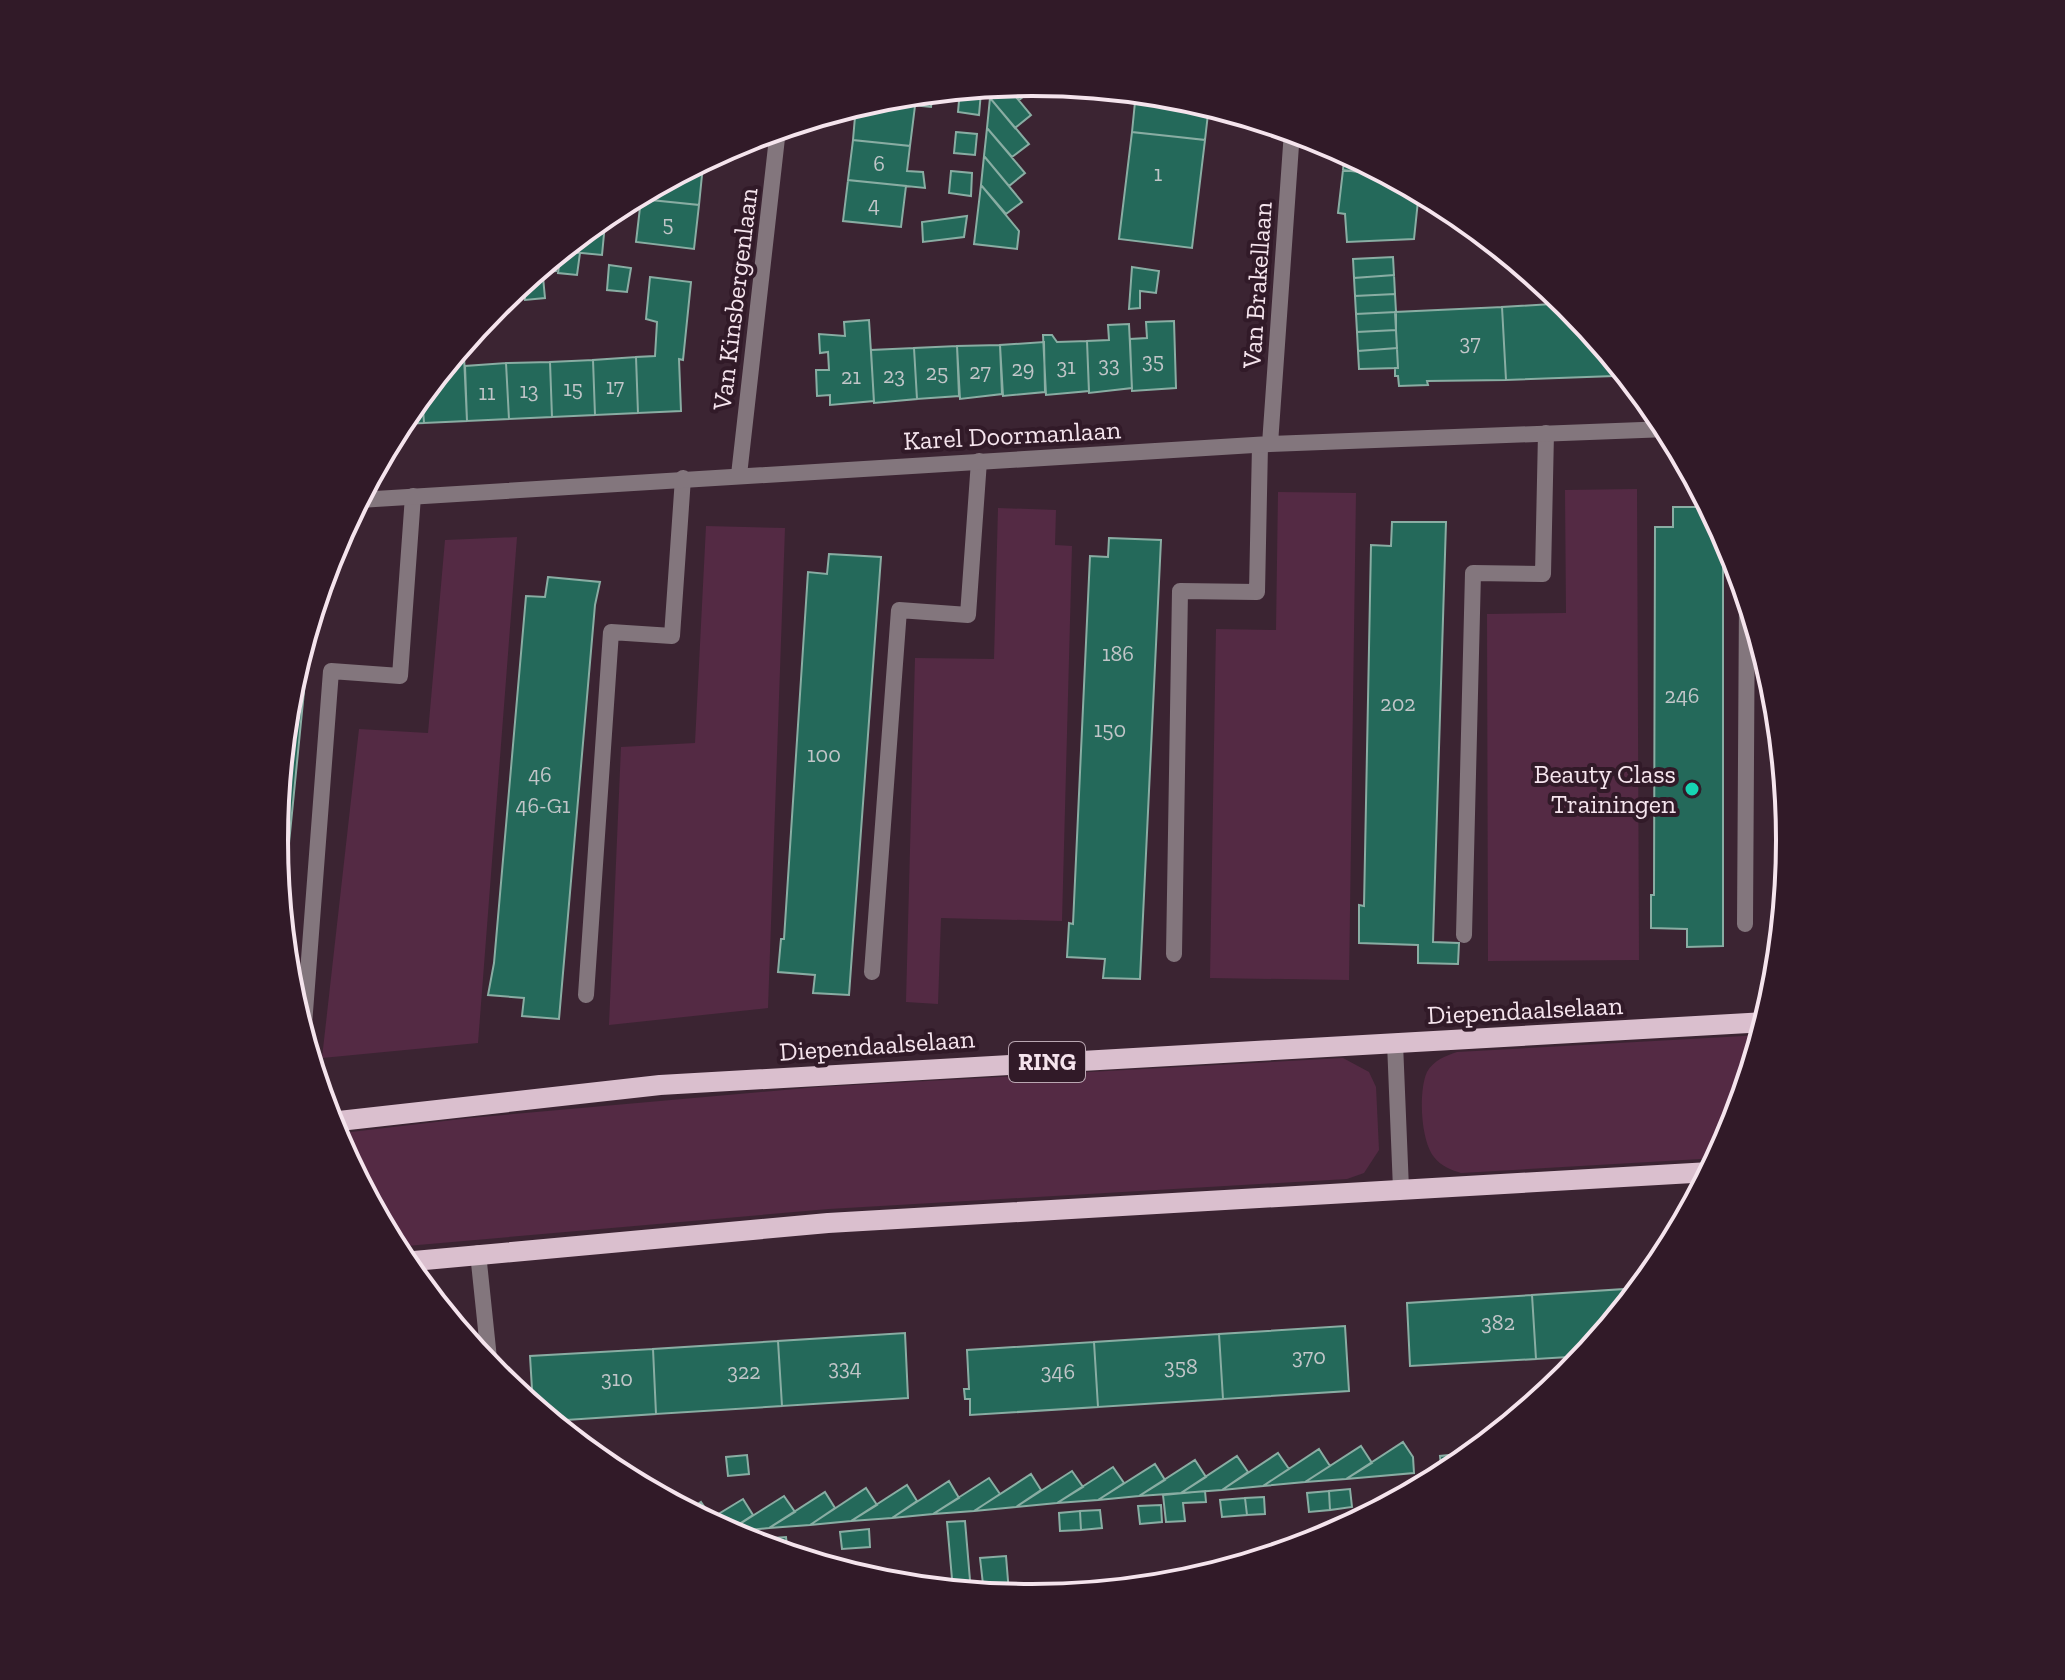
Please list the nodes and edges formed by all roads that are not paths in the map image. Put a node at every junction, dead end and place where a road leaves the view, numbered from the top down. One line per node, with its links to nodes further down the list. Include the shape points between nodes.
1 (777, 142): 7 (street, Van Kinsbergenlaan)
2 (1291, 143): 5 (street, Van Brakellaan)
3 (1653, 430): 4 (street, Karel Doormanlaan)
4 (1546, 433): 5 (street, Karel Doormanlaan); 13 (street, via 1543,574 1473,573)
5 (1265, 444): 6 (street, Karel Doormanlaan); 14 (street, Van Brakellaan, via 1257,592 1180,591)
6 (979, 461): 7 (street, Karel Doormanlaan); 15 (street, via 968,615 899,610)
7 (739, 475): 8 (street, Karel Doormanlaan)
8 (683, 478): 9 (street, Karel Doormanlaan); 16 (street, via 672,636 611,632)
9 (413, 496): 10 (street, Karel Doormanlaan); 17 (street, via 400,676 331,671)
10 (371, 499)
11 (1747, 633): 12 (street)
12 (1745, 924)
13 (1464, 935)
14 (1174, 954)
15 (872, 972)
16 (586, 995)
17 (306, 998)
18 (1753, 1023): 19 (main road, Diependaalselaan / RING)
19 (1395, 1043): 20 (main road, Diependaalselaan / RING, via 660,1085); 22 (street)
20 (343, 1121)
21 (1698, 1173): 22 (main road)
22 (1401, 1189): 23 (main road, via 828,1223)
23 (478, 1253): 24 (main road); 25 (street)
24 (419, 1260)
25 (488, 1347)

